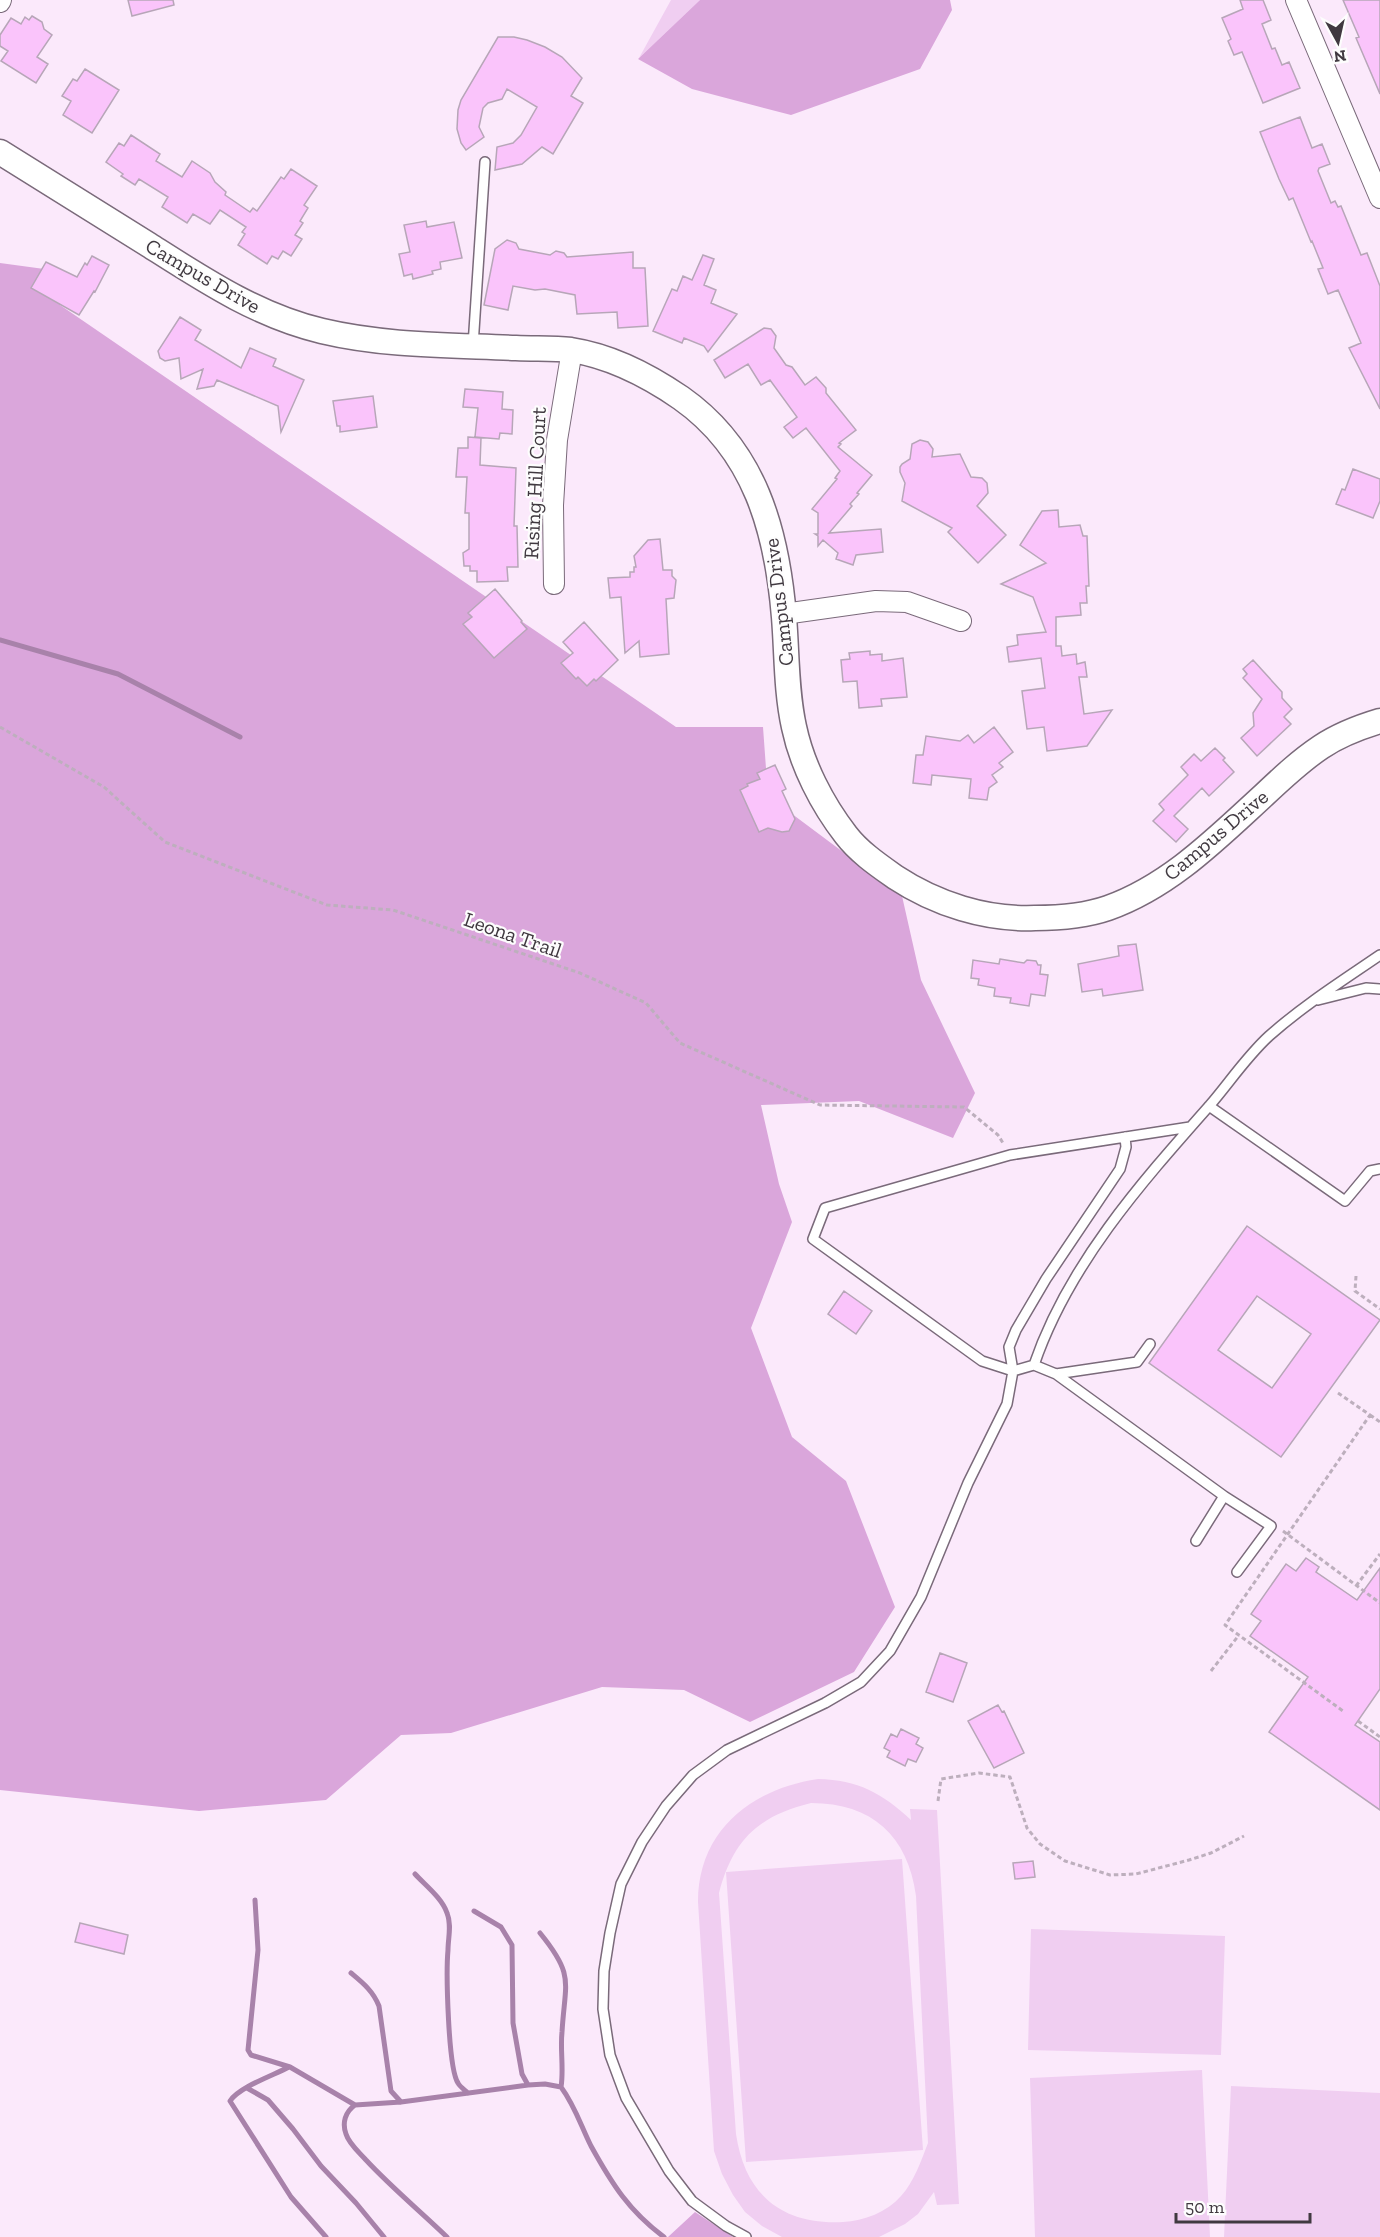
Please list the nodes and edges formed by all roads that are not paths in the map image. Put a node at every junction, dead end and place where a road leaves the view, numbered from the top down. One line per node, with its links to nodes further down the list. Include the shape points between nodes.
1 (1296, 0): 4 (street)
2 (0, 152): 5 (street, Campus Drive, via 222,292 271,315 321,331 381,342)
3 (485, 162): 5 (lane)
4 (1380, 198)
5 (474, 346): 6 (street, Campus Drive)
6 (572, 350): 7 (street, Rising Hill Court, via 557,441); 8 (street, Campus Drive, via 644,376 684,400 737,456 768,520)
7 (554, 584)
8 (784, 614): 9 (street, via 876,601 908,602); 10 (street, Campus Drive, via 793,725 800,751 811,779 846,836 907,885 942,902 981,913 1028,919 1070,916 1106,909 1148,890 1185,866 1322,746)
9 (961, 621)
10 (1380, 721)
11 (1380, 955): 13 (lane)
12 (1380, 989): 13 (lane, via 1366,988)
13 (1309, 1002): 14 (lane, via 1267,1038)
14 (1209, 1106): 15 (lane); 17 (lane, via 1345,1201 1370,1171)
15 (1190, 1127): 16 (lane); 19 (lane, via 1140,1186 1082,1267 1042,1341)
16 (1125, 1137): 20 (lane, via 1120,1169 1016,1330 1009,1347); 20 (lane, via 1010,1155 825,1208 813,1239 982,1361)
17 (1380, 1169)
18 (1150, 1344): 21 (lane, via 1137,1362)
19 (1034, 1365): 20 (lane); 21 (lane)
20 (1013, 1371): 25 (lane, via 1007,1404 968,1483 921,1597 890,1651 861,1682 727,1750 693,1775 642,1842 621,1884 604,1971 603,2009 610,2055 626,2098 669,2171 692,2201)
21 (1056, 1374): 22 (lane)
22 (1224, 1496): 23 (lane); 24 (lane, via 1271,1526)
23 (1196, 1541)
24 (1237, 1572)
25 (746, 2237)

